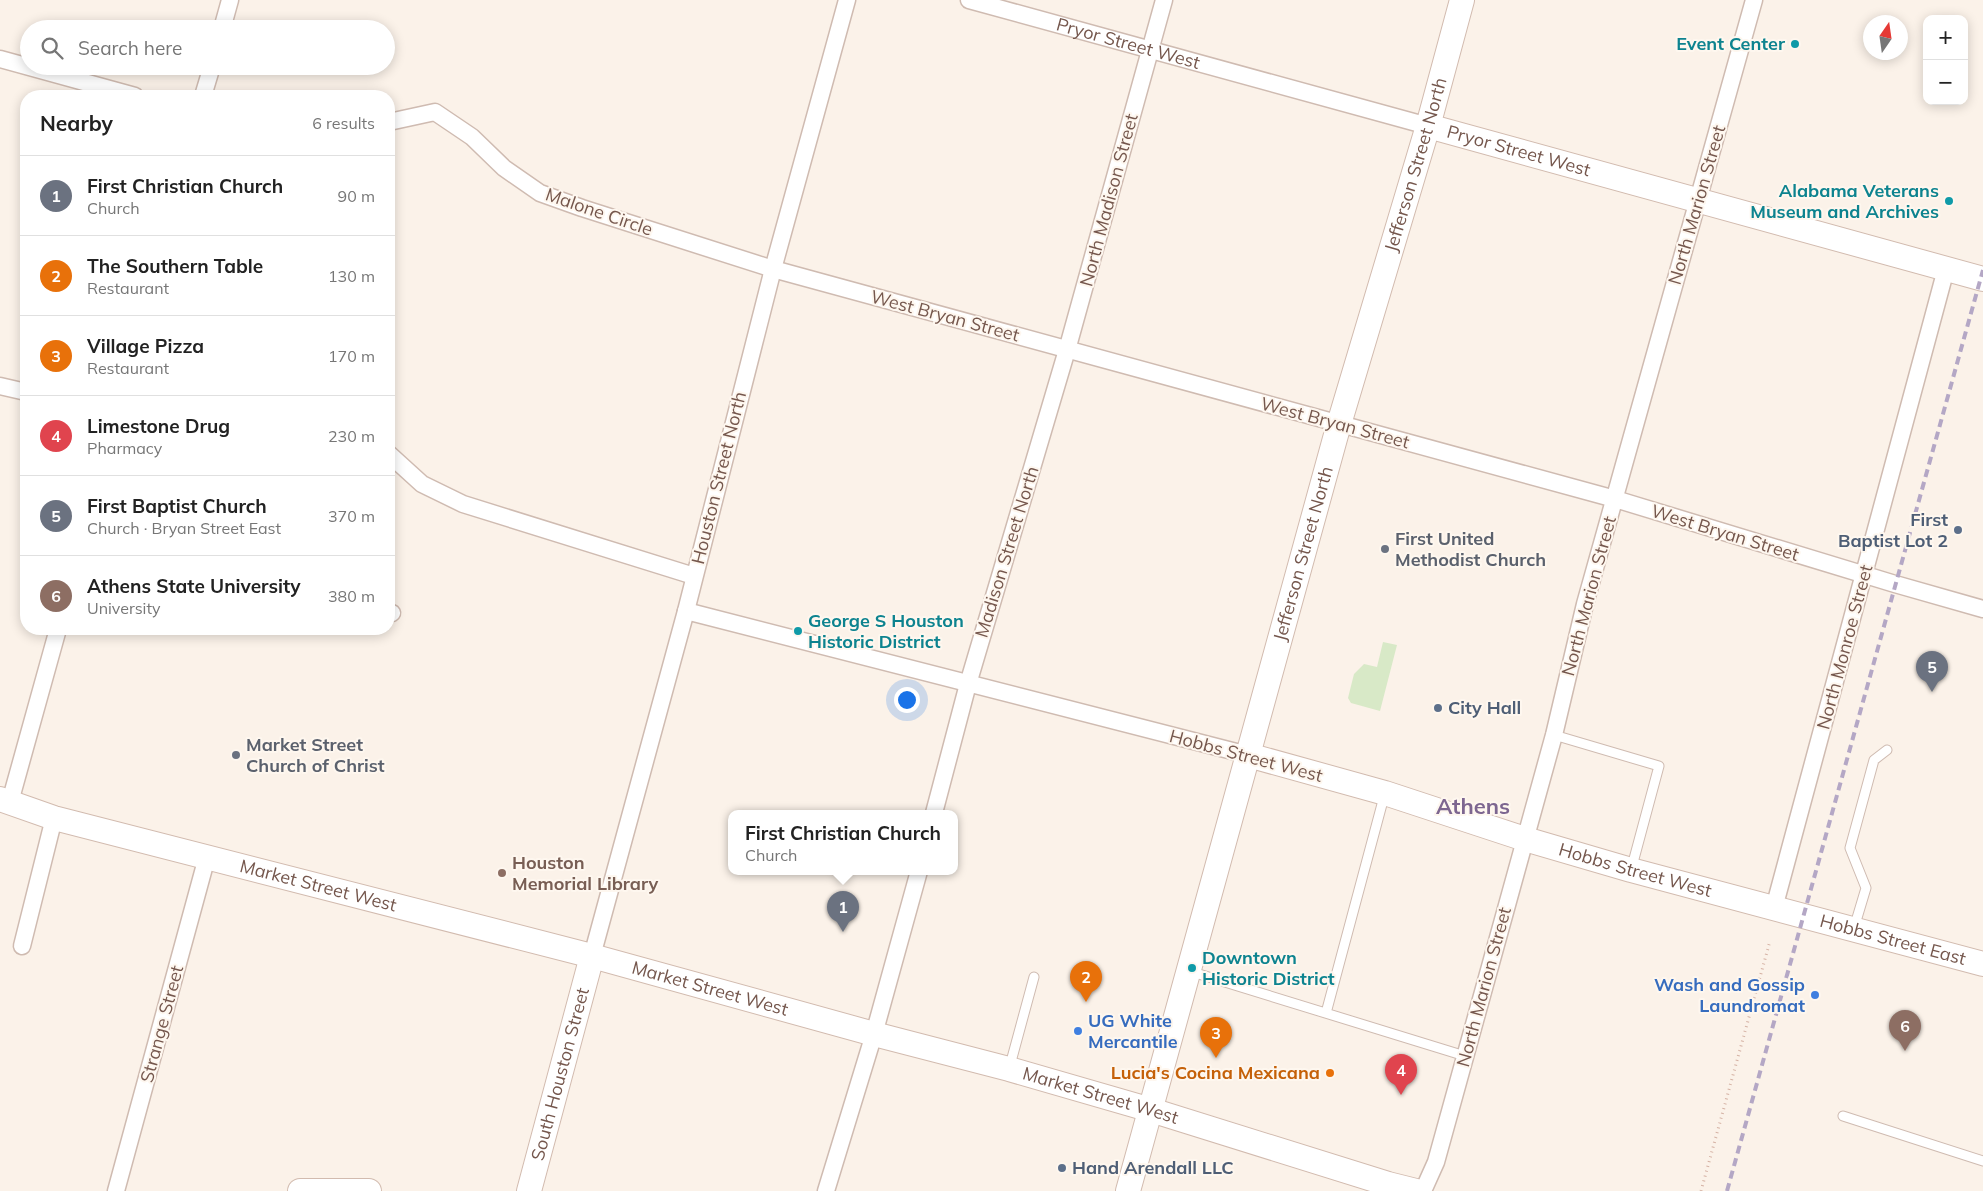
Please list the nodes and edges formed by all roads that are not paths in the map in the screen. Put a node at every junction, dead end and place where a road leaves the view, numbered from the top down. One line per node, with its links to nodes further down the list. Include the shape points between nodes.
1 (230, 0): 7 (street)
2 (847, 0): 18 (street, Houston Street North)
3 (969, 0): 8 (street, Pryor Street West)
4 (1164, 0): 8 (street)
5 (1462, 0): 16 (main road, Jefferson Street North)
6 (1754, 0): 17 (street, North Marion Street)
7 (224, 20)
8 (1150, 50): 16 (street, Pryor Street West); 21 (street, North Madison Street)
9 (0, 59): 10 (street)
10 (20, 64)
11 (58, 75): 13 (street)
12 (209, 75): 14 (street)
13 (113, 90)
14 (205, 90)
15 (395, 121): 18 (street, Malone Circle, via 436,112 472,137 504,168 540,194)
16 (1428, 126): 17 (main road, Pryor Street West); 24 (main road, Jefferson Street North)
17 (1698, 199): 19 (main road, Pryor Street West); 26 (street, North Marion Street)
18 (773, 269): 21 (street, West Bryan Street); 28 (street, Houston Street North)
19 (1946, 269): 20 (main road, Pryor Street West); 27 (street, North Monroe Street)
20 (1982, 278)
21 (1067, 350): 24 (street, West Bryan Street); 32 (street, Madison Street North)
22 (0, 386): 23 (street)
23 (20, 391)
24 (1339, 424): 26 (street, West Bryan Street); 35 (main road, Jefferson Street North)
25 (395, 459): 28 (street, via 422,484 463,504)
26 (1615, 499): 27 (street, West Bryan Street); 33 (street, North Marion Street, via 1585,604)
27 (1864, 575): 29 (street, West Bryan Street); 44 (street, North Monroe Street)
28 (694, 576): 30 (street, Houston Street North)
29 (1983, 609)
30 (686, 610): 32 (street, Hobbs Street West); 48 (street, Houston Street North)
31 (56, 635): 37 (street)
32 (968, 684): 35 (street, Hobbs Street West); 38 (street, Madison Street North)
33 (1554, 735): 40 (street, North Marion Street); 42 (lane, via 1659,766)
34 (1887, 750): 46 (lane, via 1874,760 1850,848 1866,888)
35 (1248, 755): 36 (main road, Hobbs Street West); 50 (main road, Jefferson Street North)
36 (1385, 793): 40 (main road, Hobbs Street West); 52 (lane)
37 (5, 800): 39 (main road, Market Street West)
38 (935, 810)
39 (54, 818): 41 (main road, Market Street West); 47 (street)
40 (1525, 839): 42 (main road, Hobbs Street West); 54 (street, North Marion Street)
41 (207, 857): 48 (main road, Market Street West); 59 (street, Strange Street)
42 (1631, 870): 44 (main road, Hobbs Street West)
43 (918, 875): 53 (street)
44 (1774, 908): 45 (main road, Hobbs Street West)
45 (1802, 915): 46 (main road, Hobbs Street East)
46 (1854, 929): 49 (main road, Hobbs Street East)
47 (22, 946)
48 (592, 956): 53 (main road, Market Street West); 62 (main road, South Houston Street)
49 (1983, 964)
50 (1189, 971): 52 (lane); 56 (main road, Jefferson Street North)
51 (1034, 977): 55 (lane)
52 (1326, 1013): 54 (lane)
53 (874, 1034): 55 (main road, Market Street West); 63 (street)
54 (1465, 1056): 66 (street, North Marion Street, via 1436,1162)
55 (1009, 1069): 56 (main road, Market Street West)
56 (1151, 1110): 64 (main road, Jefferson Street North); 65 (main road, Market Street West)
57 (1843, 1116): 58 (lane)
58 (1983, 1161)
59 (116, 1191)
60 (300, 1191): 61 (main road)
61 (369, 1191)
62 (529, 1191)
63 (826, 1191)
64 (1128, 1191)
65 (1416, 1191)
66 (1423, 1191)

